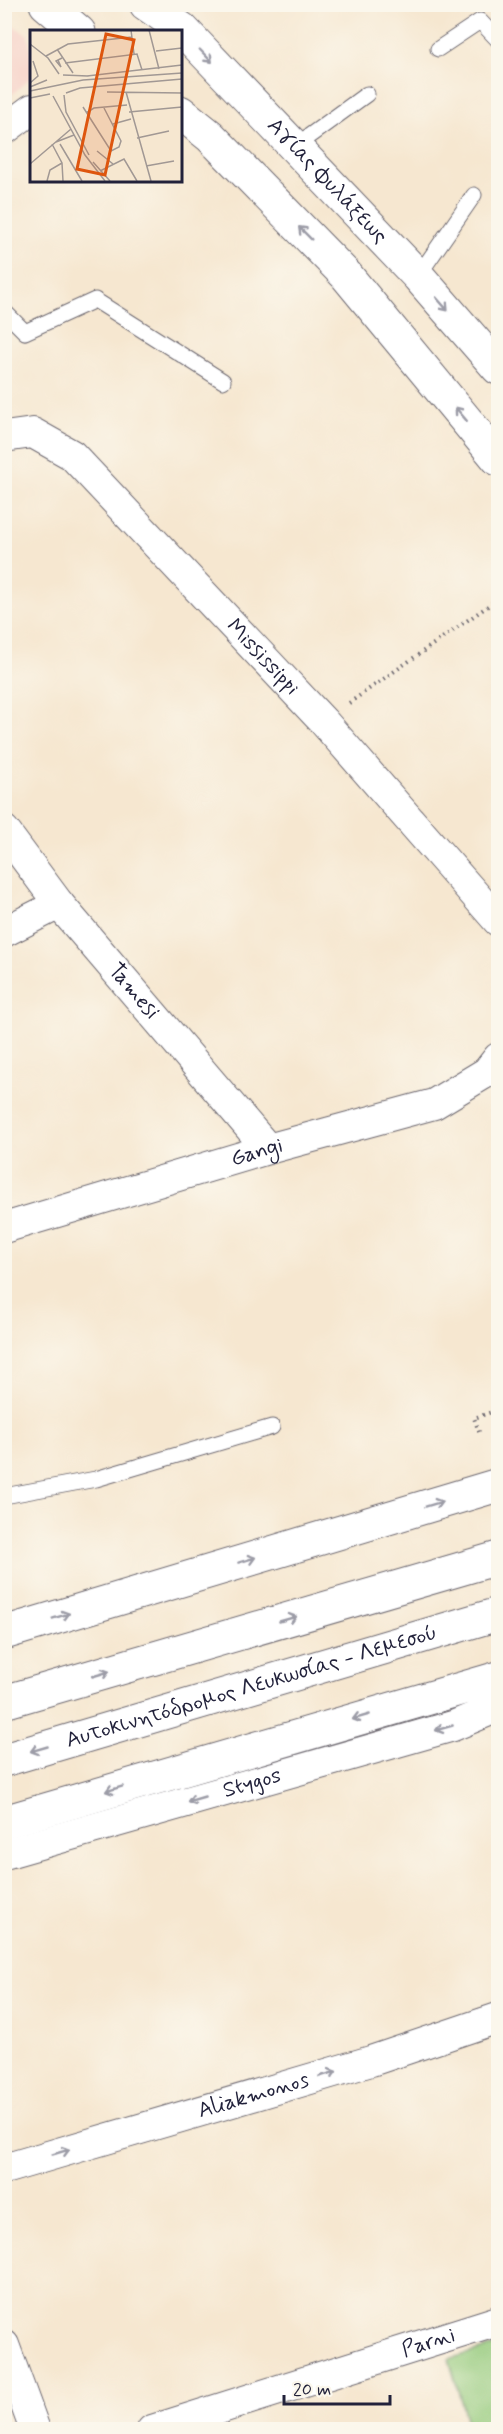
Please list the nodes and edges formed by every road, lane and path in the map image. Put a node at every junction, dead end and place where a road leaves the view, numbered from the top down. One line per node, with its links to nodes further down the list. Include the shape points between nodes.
1 (46, 4): 3 (main road)
2 (146, 4): 10 (main road, Αγίας Φυλάξεως, one-way to 10, via 182,29)
3 (77, 30)
4 (498, 40): 5 (lane, via 480,21)
5 (438, 49)
6 (367, 94): 10 (lane)
7 (30, 110): 9 (street)
8 (182, 114): 17 (main road, one-way to 8, via 346,275 210,136)
9 (4, 130)
10 (294, 147): 12 (main road, Αγίας Φυλάξεως)
11 (474, 195): 12 (lane)
12 (418, 276): 14 (main road, Αγίας Φυλάξεως, one-way to 14)
13 (4, 311): 15 (lane, via 25,332 95,300)
14 (498, 368)
15 (223, 381)
16 (4, 437): 19 (street, Mississippi, via 33,433 72,454)
17 (498, 459)
18 (498, 599): 19 (path)
19 (323, 722): 22 (street, Mississippi)
20 (4, 830): 21 (street, Tamesi)
21 (59, 904): 23 (street); 25 (street, Tamesi)
22 (498, 921)
23 (4, 932)
24 (498, 1058): 25 (street, Gangi, via 486,1072 434,1104)
25 (268, 1149): 26 (street, Gangi)
26 (4, 1228)
27 (498, 1410): 29 (path, via 474,1418)
28 (272, 1426): 31 (lane, via 96,1479)
29 (479, 1432)
30 (498, 1485): 34 (main road, one-way to 30)
31 (4, 1496)
32 (498, 1558): 36 (main road, one-way to 32)
33 (498, 1614): 38 (main road, Αυτοκινητόδρομος Λευκωσίας - Λεμεσού, one-way to 38)
34 (4, 1633)
35 (498, 1678): 39 (main road, one-way to 39)
36 (4, 1702)
37 (498, 1707): 40 (street, Stygos, one-way to 40, via 453,1726)
38 (4, 1760)
39 (4, 1822)
40 (4, 1854)
41 (498, 2018): 42 (street, Aliakmonos, one-way to 41, via 371,2061)
42 (4, 2169)
43 (498, 2321): 46 (street, Parni)
44 (4, 2345): 45 (street)
45 (35, 2430)
46 (152, 2430)

